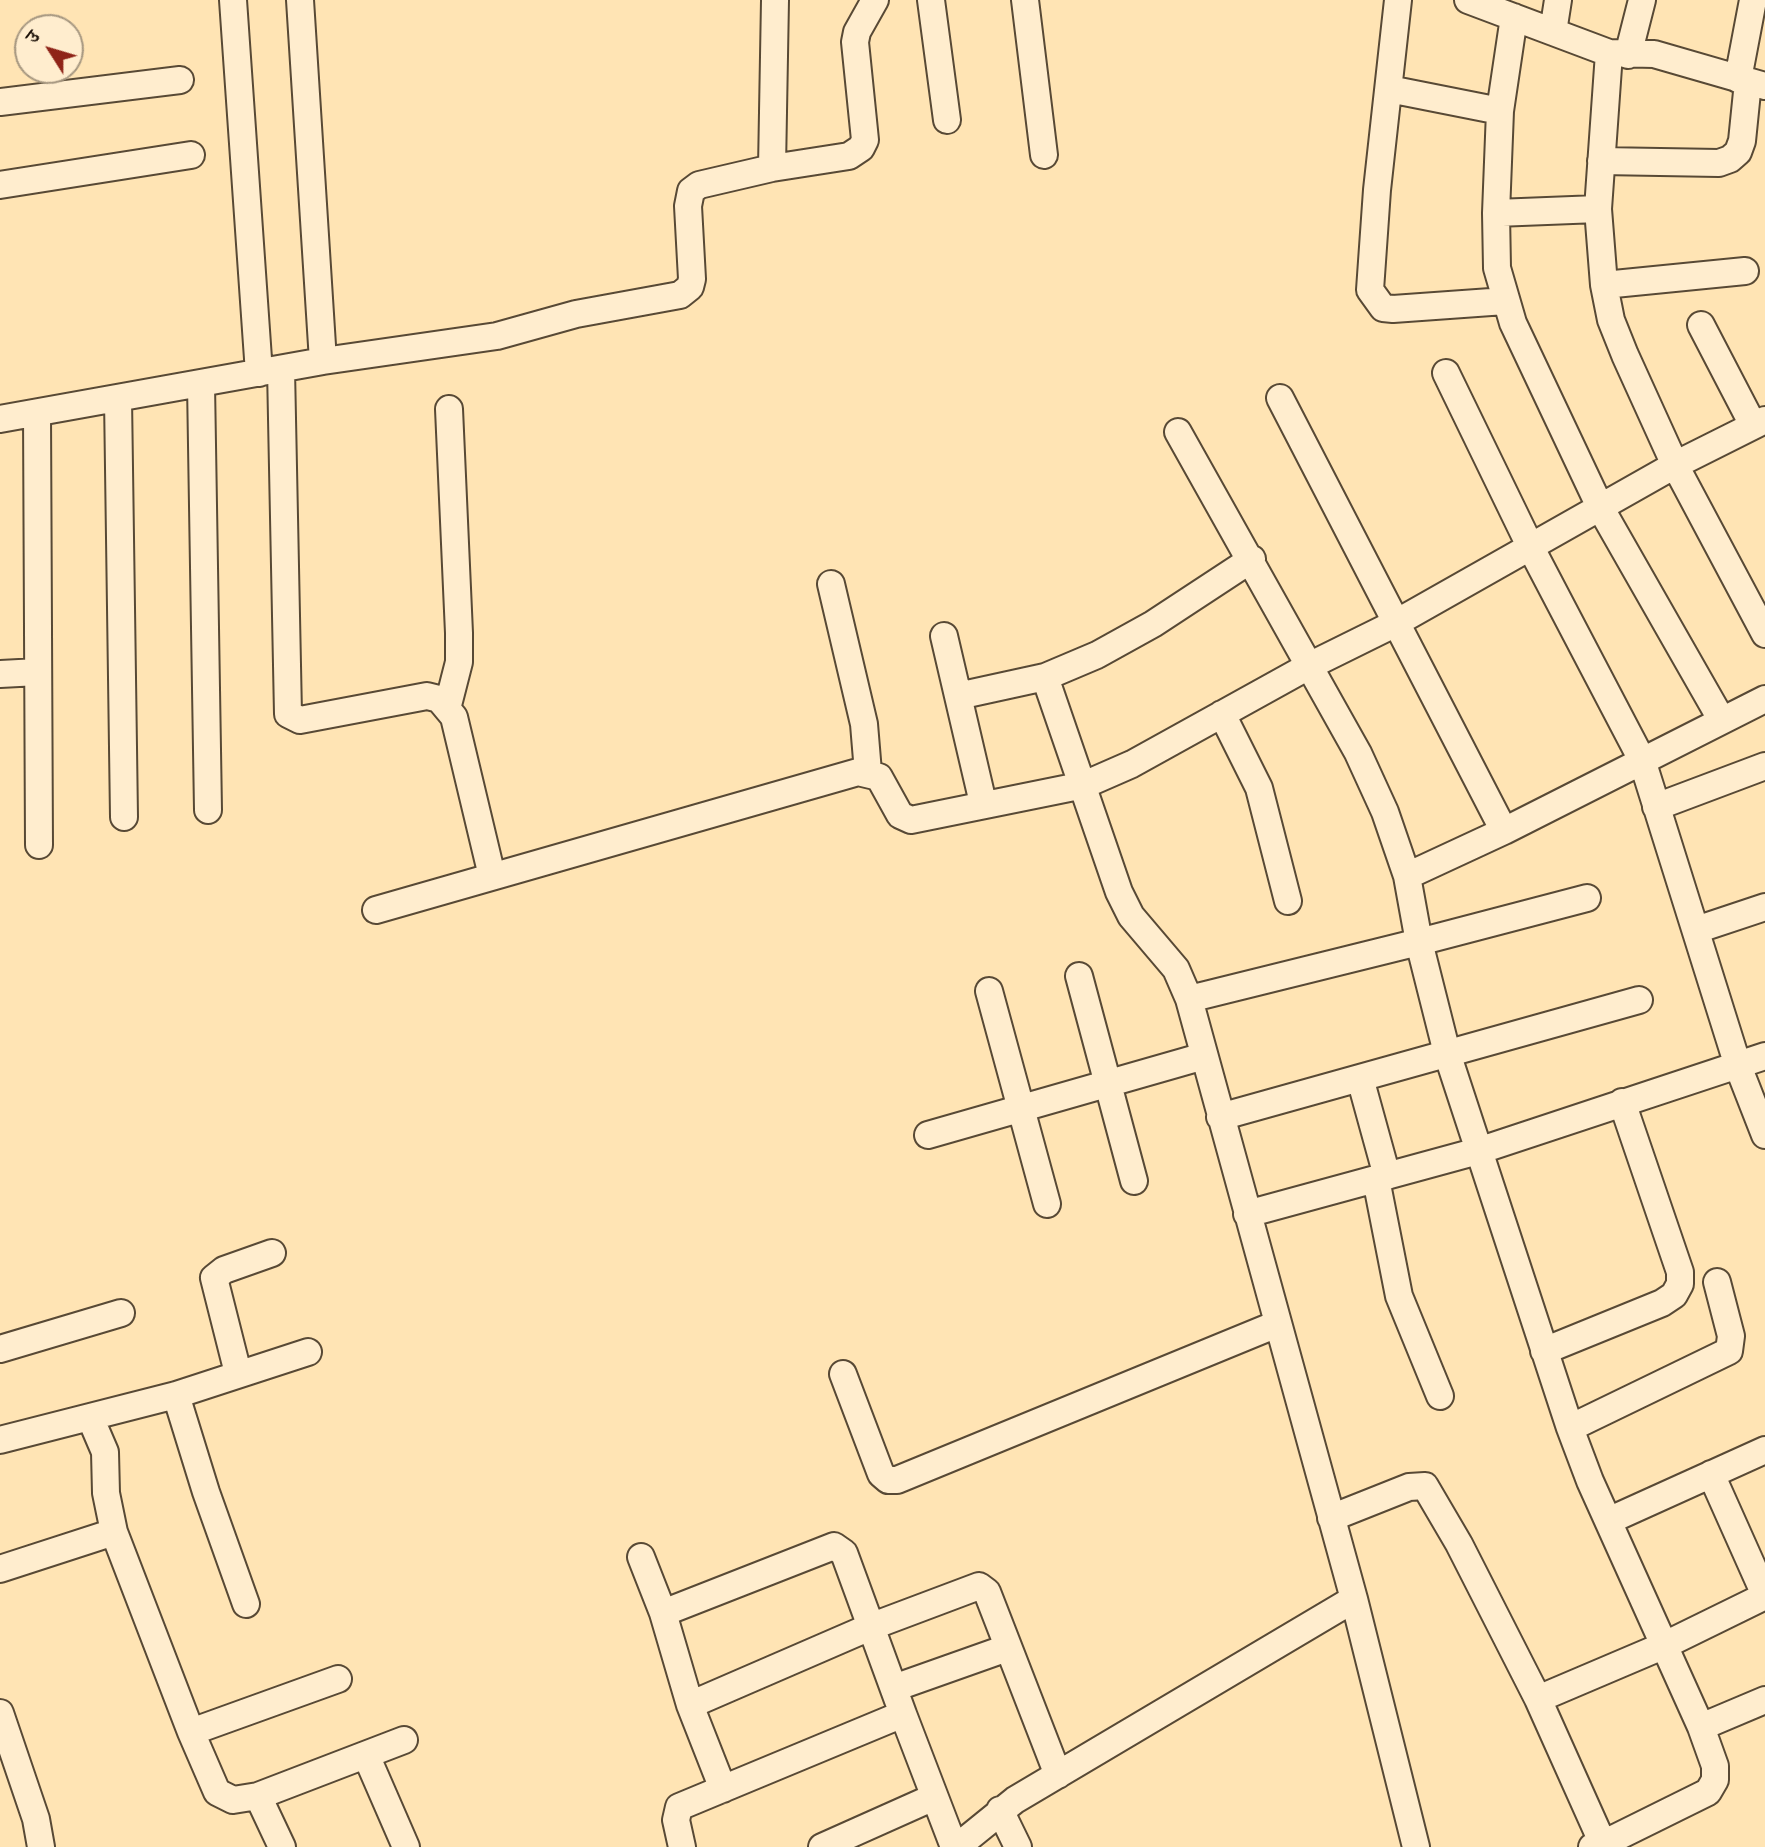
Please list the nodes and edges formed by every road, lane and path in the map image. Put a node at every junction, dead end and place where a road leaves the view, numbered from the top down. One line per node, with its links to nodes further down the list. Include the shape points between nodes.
1 (233, 0): 33 (street)
2 (300, 0): 32 (street)
3 (775, 0): 24 (street)
4 (875, 0): 24 (street, via 855,42 862,148 849,156)
5 (931, 0): 20 (street)
6 (1025, 0): 22 (street)
7 (1398, 0): 17 (street)
8 (1468, 0): 12 (street)
9 (1558, 0): 13 (street)
10 (1642, 0): 14 (street)
11 (1753, 0): 16 (street)
12 (1514, 17): 13 (street); 19 (street)
13 (1553, 32): 14 (street)
14 (1619, 54): 16 (street, via 1654,54); 23 (street)
15 (180, 80): 18 (street)
16 (1751, 83): 23 (street, via 1742,141 1730,159 1719,163)
17 (1389, 89): 19 (street); 30 (street, via 1370,290 1374,299 1382,308 1393,309)
18 (0, 102)
19 (1500, 110): 27 (street)
20 (947, 120)
21 (191, 155): 25 (street)
22 (1044, 155)
23 (1601, 161): 26 (street)
24 (772, 168): 32 (street, via 699,185 691,191 692,279 680,295 576,314 497,335)
25 (0, 185)
26 (1598, 209): 27 (street); 29 (street)
27 (1496, 214): 30 (street, via 1497,268)
28 (1745, 271): 29 (street)
29 (1604, 285): 43 (street, via 1611,320)
30 (1505, 300): 44 (street)
31 (1702, 325): 41 (street)
32 (323, 360): 33 (street)
33 (270, 371): 35 (street); 57 (street, via 288,714 300,720 427,696)
34 (1446, 373): 45 (street)
35 (201, 384): 36 (street); 66 (street)
36 (118, 398): 39 (street); 67 (street)
37 (1280, 398): 48 (street)
38 (449, 409): 57 (street, via 459,643 455,686)
39 (37, 412): 40 (street); 52 (street)
40 (0, 419)
41 (1759, 423): 43 (street)
42 (1178, 432): 46 (street)
43 (1675, 465): 44 (street); 49 (street)
44 (1600, 507): 45 (street); 59 (street)
45 (1531, 548): 48 (street); 60 (street)
46 (1252, 559): 51 (street); 54 (street, via 1153,624)
47 (831, 584): 62 (street, via 864,724)
48 (1394, 624): 51 (street); 68 (street)
49 (1765, 634)
50 (944, 636): 55 (street)
51 (1309, 666): 58 (street); 71 (street, via 1358,753)
52 (38, 672): 53 (street); 69 (street)
53 (0, 674)
54 (1045, 677): 55 (street); 63 (street)
55 (958, 696): 64 (street)
56 (1765, 699): 59 (street)
57 (448, 705): 70 (street)
58 (1222, 714): 63 (street); 73 (street, via 1259,788)
59 (1721, 719): 60 (street)
60 (1642, 760): 65 (street); 68 (street)
61 (1765, 766): 65 (street)
62 (868, 772): 64 (street, via 886,784 900,815 911,820); 70 (street)
63 (1084, 785): 64 (street); 80 (street, via 1130,916 1176,969)
64 (983, 803)
65 (1656, 807): 76 (street)
66 (208, 810)
67 (124, 817)
68 (1504, 831): 71 (street)
69 (39, 845)
70 (492, 876): 75 (street)
71 (1407, 876): 77 (street)
72 (1587, 898): 77 (street)
73 (1287, 901)
74 (1765, 907): 76 (street)
75 (376, 910)
76 (1696, 930): 85 (street)
77 (1419, 942): 80 (street); 82 (street)
78 (1079, 976): 87 (street)
79 (989, 991): 89 (street)
80 (1189, 999): 83 (street)
81 (1639, 1000): 82 (street)
82 (1447, 1054): 86 (street); 93 (street)
83 (1204, 1056): 87 (street); 90 (street)
84 (1765, 1056): 85 (street)
85 (1738, 1066): 88 (street); 92 (street)
86 (1360, 1078): 90 (street); 94 (street)
87 (1107, 1084): 89 (street); 95 (street)
88 (1622, 1102): 93 (street); 103 (street, via 1680,1272 1680,1284 1662,1303)
89 (1022, 1108): 91 (street); 96 (street)
90 (1220, 1117): 97 (street)
91 (928, 1135)
92 (1765, 1135)
93 (1478, 1151): 94 (street); 103 (street)
94 (1381, 1177): 97 (street); 108 (street, via 1399,1296)
95 (1134, 1181)
96 (1047, 1204)
97 (1247, 1214): 101 (street)
98 (272, 1253): 105 (street, via 224,1270 215,1278)
99 (1717, 1282): 110 (street, via 1731,1336 1728,1351)
100 (121, 1312): 102 (street)
101 (1277, 1324): 106 (street, via 897,1480 881,1474); 114 (street)
102 (0, 1349)
103 (1544, 1351): 110 (street)
104 (308, 1352): 105 (street)
105 (238, 1373): 107 (street)
106 (844, 1374)
107 (176, 1395): 109 (street); 121 (street)
108 (1440, 1396)
109 (90, 1417): 111 (street); 116 (street, via 105,1452 106,1493)
110 (1570, 1428): 115 (street)
111 (0, 1440)
112 (1765, 1450): 113 (street)
113 (1711, 1474): 115 (street); 119 (street)
114 (1331, 1518): 120 (street); 128 (street, via 1409,1487 1425,1486)
115 (1608, 1521): 124 (street)
116 (114, 1532): 118 (street); 134 (street)
117 (641, 1557): 122 (street)
118 (0, 1569)
119 (1765, 1596): 124 (street)
120 (1354, 1599): 137 (street); 150 (street)
121 (246, 1604)
122 (663, 1613): 123 (street, via 834,1546 844,1553); 130 (street)
123 (870, 1627): 125 (street, via 979,1586 988,1592); 127 (street); 130 (street)
124 (1665, 1645): 128 (street); 133 (street)
125 (1007, 1648): 127 (street); 137 (street)
126 (338, 1679): 134 (street)
127 (894, 1688): 132 (street)
128 (1538, 1699): 142 (street)
129 (1765, 1700): 133 (street)
130 (690, 1705): 138 (street)
131 (0, 1713): 143 (street)
132 (903, 1714): 138 (street); 140 (street)
133 (1701, 1727): 142 (street, via 1715,1766 1715,1780 1708,1792)
134 (191, 1732): 139 (street, via 217,1792 233,1800)
135 (404, 1740): 136 (street)
136 (366, 1755): 139 (street); 145 (street)
137 (1058, 1775): 141 (street)
138 (723, 1788): 146 (street, via 679,1807 676,1820)
139 (258, 1796): 144 (street)
140 (934, 1797): 147 (street); 148 (street)
141 (1000, 1810): 148 (street); 149 (street)
142 (1597, 1845)
143 (41, 1847)
144 (282, 1847)
145 (406, 1847)
146 (682, 1847)
147 (822, 1847)
148 (955, 1847)
149 (1018, 1847)
150 (1416, 1847)

